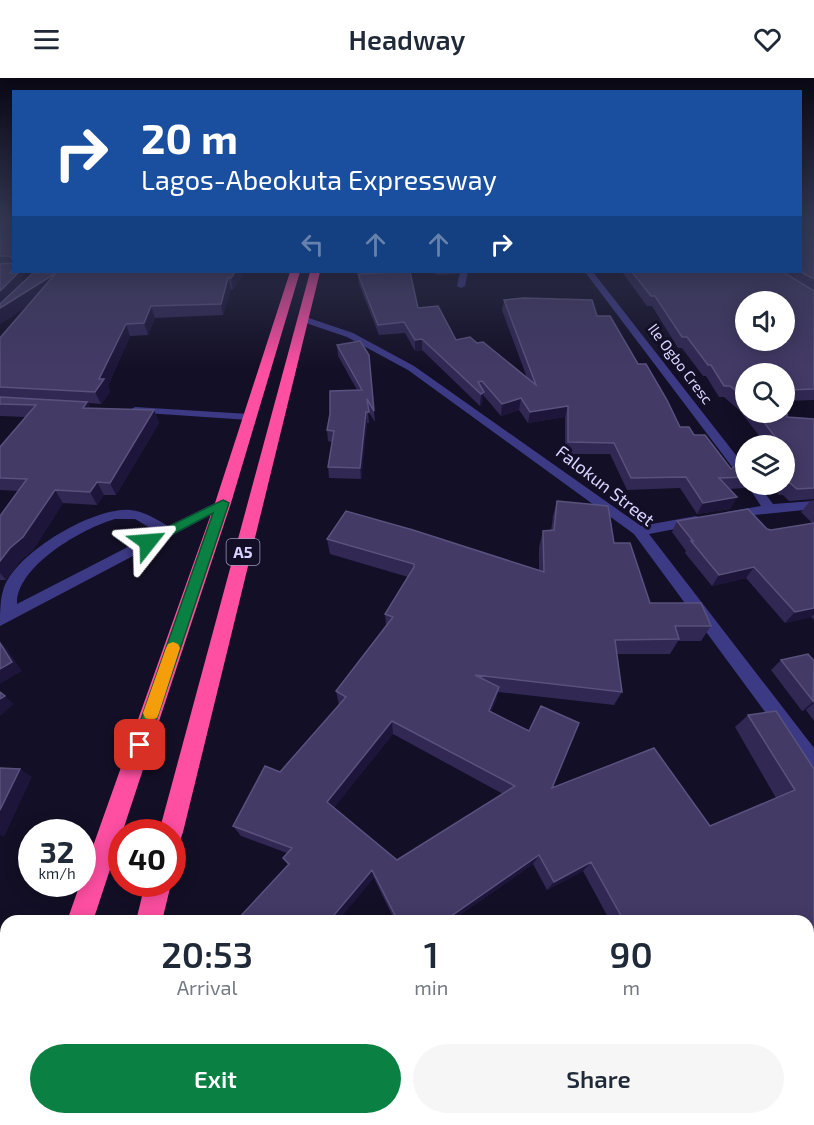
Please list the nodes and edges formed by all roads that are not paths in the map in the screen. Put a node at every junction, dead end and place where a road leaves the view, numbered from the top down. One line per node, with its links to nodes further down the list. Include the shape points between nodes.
1 (295, 273): 8 (highway, A5)
2 (315, 273): 6 (highway, A5)
3 (464, 273): 5 (street)
4 (590, 273): 9 (street, Ile Ogbo Cresc)
5 (461, 286)
6 (303, 319): 14 (street, Falokun Street, via 350,335 411,368); 18 (highway, A5)
7 (121, 410): 8 (street)
8 (249, 417): 11 (highway, A5)
9 (735, 463)
10 (760, 495): 13 (street)
11 (223, 503): 15 (street); 20 (highway, A5)
12 (814, 505): 13 (street)
13 (770, 508): 14 (street)
14 (639, 531): 17 (street, Falokun Street)
15 (167, 532): 16 (street); 16 (street, via 129,513 93,521 68,533 22,573 10,589)
16 (5, 617)
17 (814, 763)
18 (174, 819)
19 (155, 897): 21 (highway)
20 (82, 915)
21 (150, 915)

